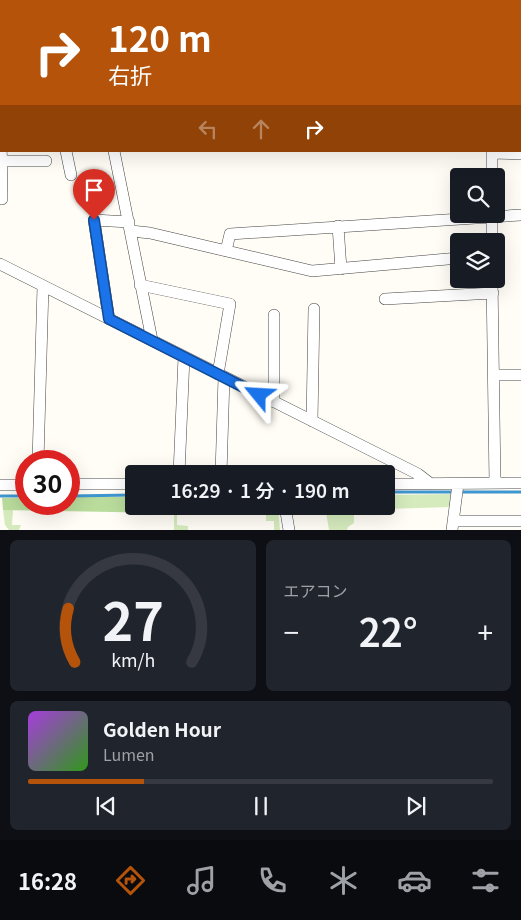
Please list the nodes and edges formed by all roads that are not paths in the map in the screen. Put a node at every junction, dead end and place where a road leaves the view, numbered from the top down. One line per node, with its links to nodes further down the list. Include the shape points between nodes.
1 (0, 5): 2 (street)
2 (0, 14)
3 (68, 152): 10 (street)
4 (114, 152): 16 (street)
5 (492, 152): 6 (street); 9 (street)
6 (521, 154)
7 (0, 161): 8 (street); 11 (street)
8 (46, 161)
9 (492, 168)
10 (71, 175)
11 (2, 199)
12 (505, 215): 13 (street)
13 (521, 215)
14 (450, 218): 15 (street)
15 (338, 226): 17 (street, via 230,234); 20 (street)
16 (130, 227): 17 (street); 21 (street); 28 (street, via 94,220)
17 (226, 251): 20 (street, via 312,271)
18 (450, 259): 20 (street)
19 (0, 264): 22 (street)
20 (341, 269)
21 (140, 285): 29 (street); 31 (street, via 230,304)
22 (44, 286): 28 (street); 36 (street)
23 (492, 288): 24 (street)
24 (492, 293): 25 (street); 32 (street)
25 (385, 299)
26 (314, 309): 35 (street)
27 (274, 315): 34 (street)
28 (109, 319): 29 (street)
29 (152, 340): 30 (street)
30 (184, 357): 31 (street); 37 (street)
31 (221, 375): 34 (street); 38 (street)
32 (494, 375): 33 (street); 39 (street)
33 (521, 375)
34 (274, 402): 35 (street)
35 (312, 421): 44 (street, via 418,474)
36 (38, 450)
37 (179, 465)
38 (221, 465)
39 (494, 483): 40 (street); 47 (street)
40 (521, 483)
41 (80, 484): 42 (street)
42 (125, 484)
43 (395, 484): 44 (street)
44 (431, 484): 47 (street)
45 (0, 485): 46 (street)
46 (15, 485)
47 (457, 488): 50 (street)
48 (286, 515): 51 (street)
49 (521, 521): 50 (street)
50 (453, 525)
51 (289, 530)

